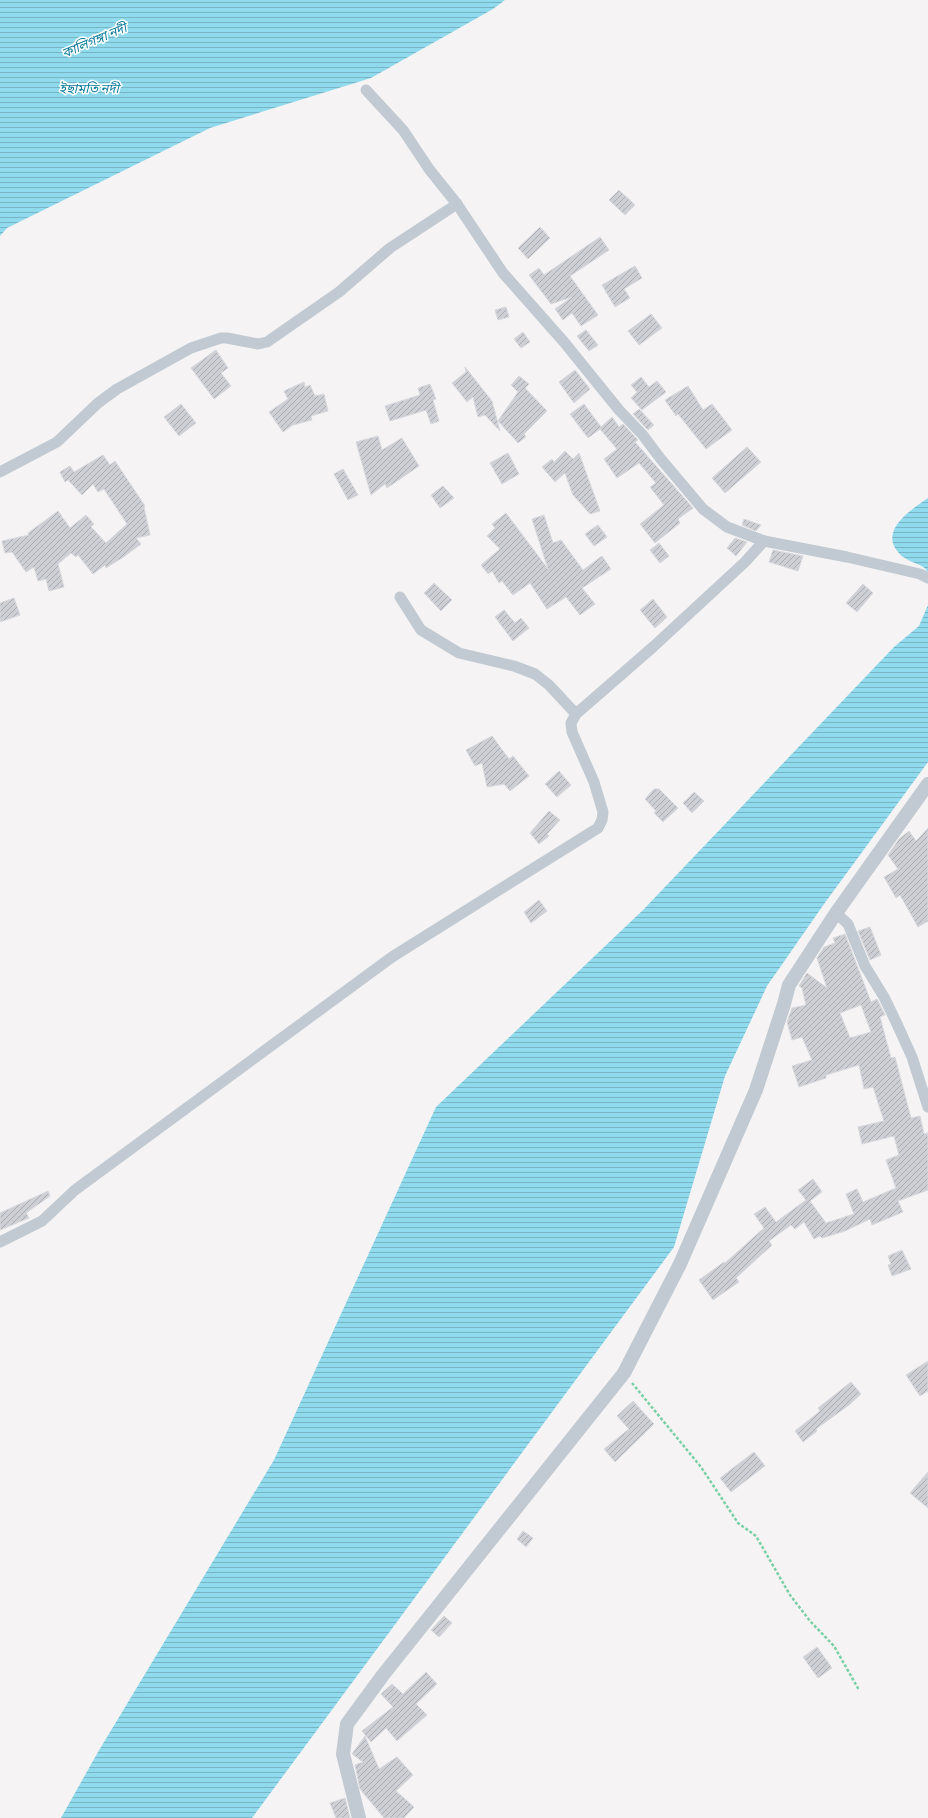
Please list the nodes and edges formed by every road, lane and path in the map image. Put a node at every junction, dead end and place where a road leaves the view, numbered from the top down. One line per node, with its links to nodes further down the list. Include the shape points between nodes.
1 (366, 90): 2 (street, via 403,130)
2 (457, 204): 3 (street, via 390,248 339,292 267,342 258,344 222,338 191,348 117,389 98,403 57,442); 4 (street, via 503,273 703,509 727,527)
3 (0, 472)
4 (764, 541): 5 (street, via 847,557); 7 (street, via 745,562 653,647)
5 (924, 576)
6 (400, 597): 7 (street, via 421,630 459,653 514,666 535,674)
7 (576, 714): 11 (street, via 571,723 572,732 594,782 603,812 598,828 392,957 75,1190 42,1221)
8 (928, 784): 9 (street)
9 (836, 913): 10 (street, via 848,924 866,966 897,1024 912,1057); 12 (street, via 789,985 752,1097 680,1264)
10 (928, 1107)
11 (0, 1242)
12 (624, 1373): 13 (path, via 702,1467 738,1523 756,1536 790,1595 834,1646); 14 (street, via 383,1675 347,1724 343,1754)
13 (859, 1690)
14 (359, 1818)

